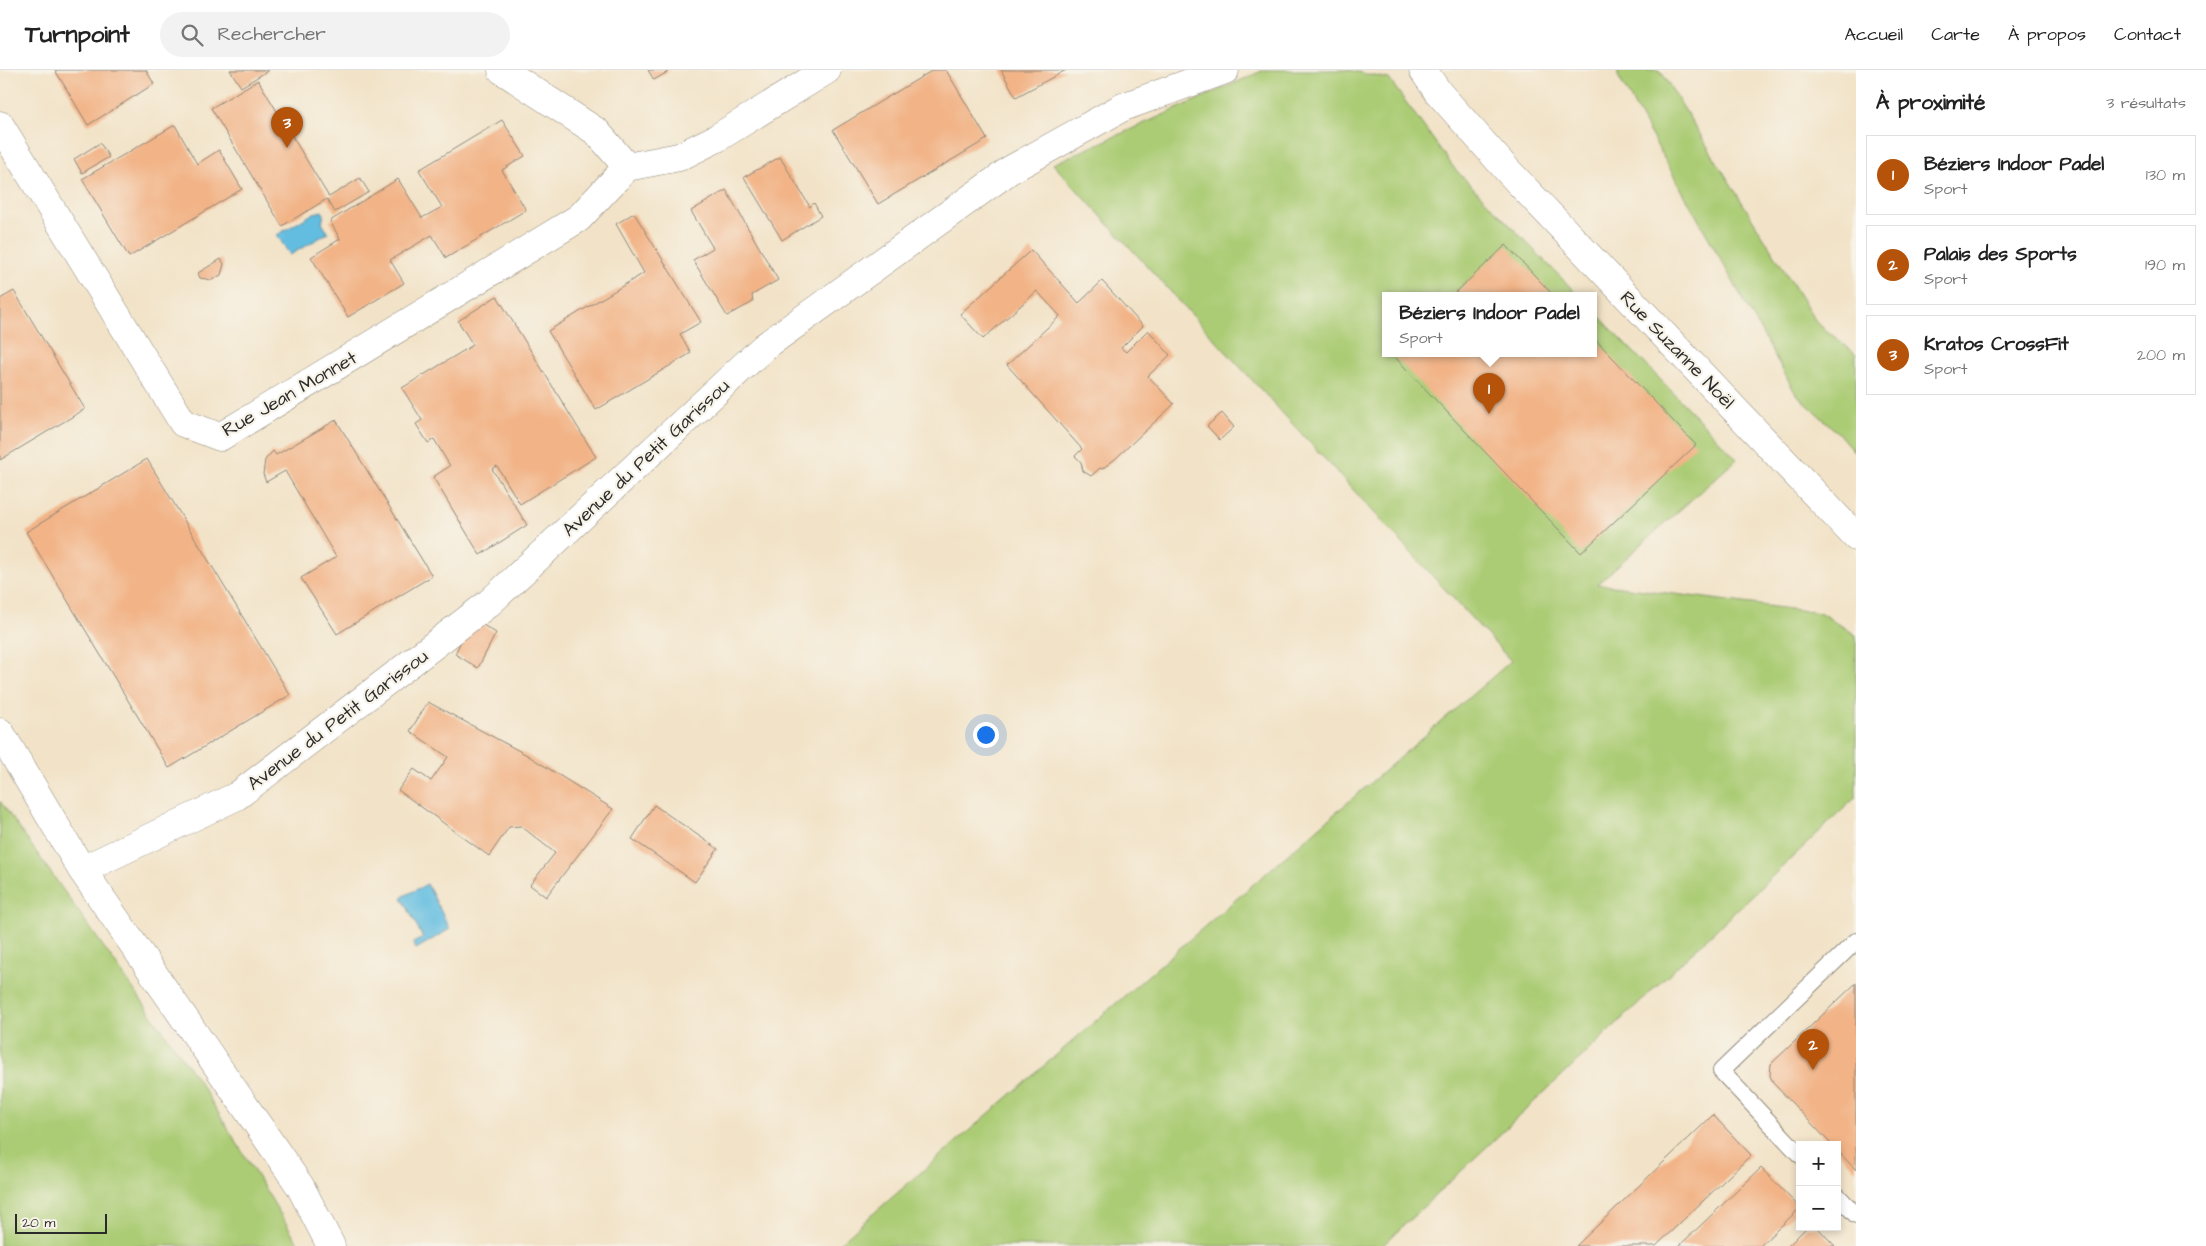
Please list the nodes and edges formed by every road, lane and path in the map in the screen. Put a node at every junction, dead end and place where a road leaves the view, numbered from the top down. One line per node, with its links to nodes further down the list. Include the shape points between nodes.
1 (502, 70): 6 (street, via 597,132)
2 (827, 70): 6 (street, via 679,158)
3 (1225, 70): 9 (street, Avenue du Petit Garissou, via 1123,107 1010,170 764,347 489,603 237,796)
4 (1423, 70): 7 (street, Rue Suzanne Noël, via 1438,92 1509,172)
5 (0, 125): 6 (street, Rue Jean Monnet, via 183,423 220,436 579,218)
6 (627, 167)
7 (1856, 537)
8 (0, 732): 9 (street)
9 (82, 870): 14 (street, via 300,1186)
10 (1856, 941): 11 (lane, via 1721,1071)
11 (1796, 1151)
12 (1841, 1199): 13 (lane)
13 (1856, 1214)
14 (331, 1246)

